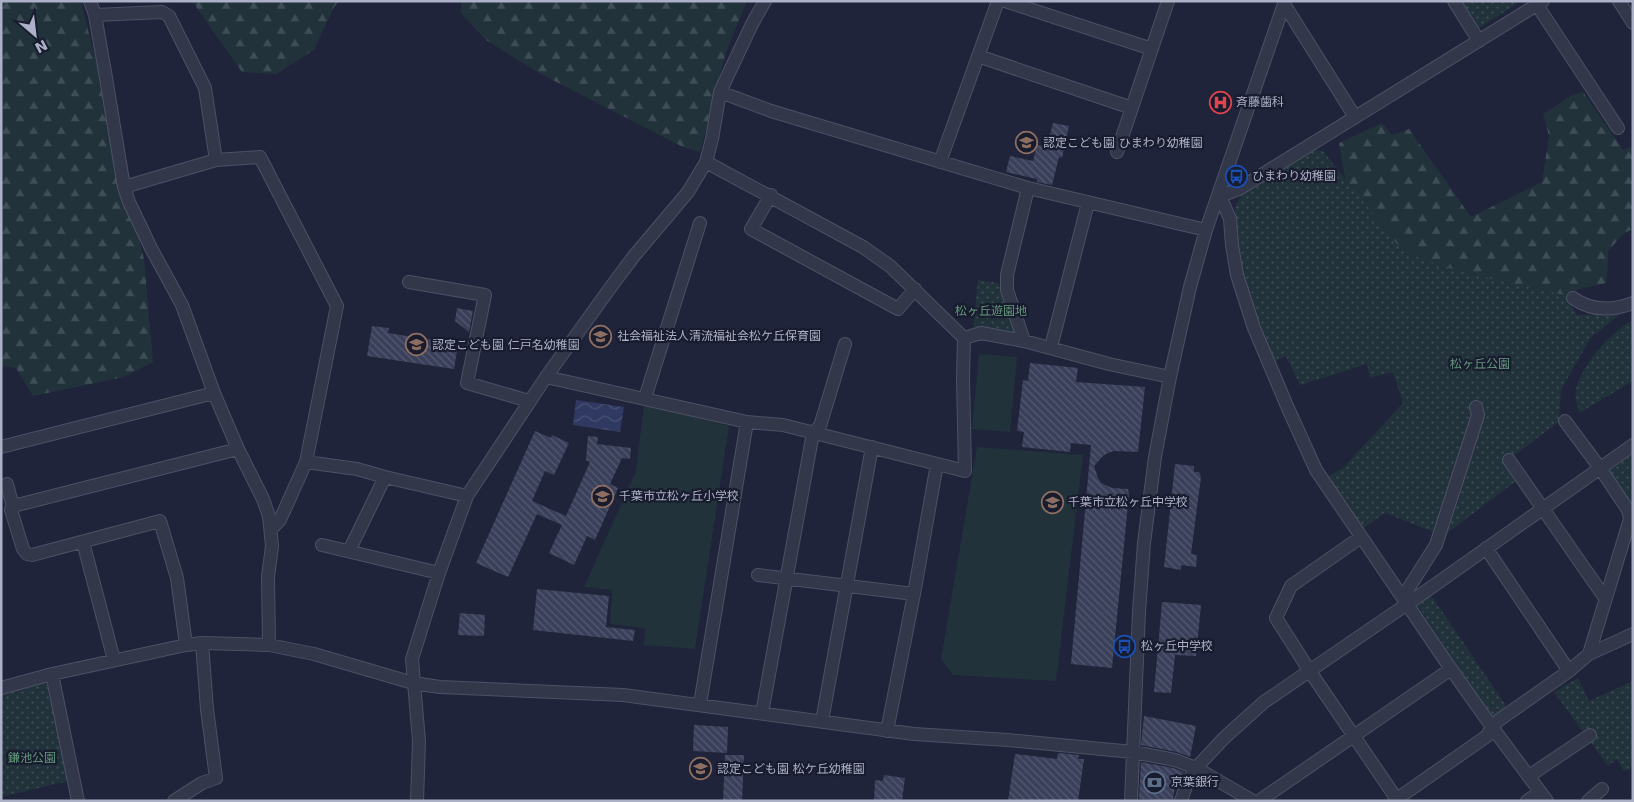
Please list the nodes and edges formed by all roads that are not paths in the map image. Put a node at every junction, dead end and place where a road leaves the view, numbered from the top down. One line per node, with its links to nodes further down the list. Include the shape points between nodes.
1 (90, 1): 10 (street)
2 (765, 1): 15 (street)
3 (998, 1): 14 (street)
4 (1005, 1): 13 (street)
5 (1168, 1): 13 (street)
6 (1454, 1): 12 (street)
7 (1619, 1): 11 (street)
8 (1284, 2): 17 (street); 26 (street)
9 (1540, 3): 12 (street); 18 (street)
10 (95, 15): 20 (street, via 162,12 169,16 205,88); 23 (street)
11 (1633, 23)
12 (1479, 41): 17 (street)
13 (1152, 49): 16 (street)
14 (978, 56): 16 (street); 22 (street)
15 (720, 92): 21 (street); 22 (street, via 771,111)
16 (1132, 108): 19 (street)
17 (1356, 117): 26 (street, via 1239,189)
18 (1618, 128)
19 (1117, 152)
20 (216, 160): 23 (street); 52 (street, via 260,157 337,306)
21 (706, 162): 25 (street); 38 (street, via 688,192 634,256)
22 (940, 162): 24 (street)
23 (124, 187): 40 (street, via 150,248 182,305)
24 (1028, 188): 27 (street); 35 (street, via 1007,275 1007,290)
25 (771, 196): 31 (street, via 864,246); 31 (street, via 751,229 898,309)
26 (1218, 197): 29 (street); 61 (street, via 1230,219 1242,293 1271,370 1316,470)
27 (1088, 203): 29 (street); 37 (street)
28 (700, 223): 41 (street)
29 (1206, 230): 39 (street)
30 (409, 282): 42 (street, via 485,296 467,383)
31 (915, 289): 34 (street)
32 (1573, 298): 33 (street, via 1600,309)
33 (1631, 303)
34 (964, 338): 35 (street, via 981,333); 53 (street, via 965,471)
35 (1024, 341): 37 (street)
36 (845, 344): 46 (street, via 820,426)
37 (1051, 347): 39 (street)
38 (546, 377): 41 (street); 42 (street)
39 (1170, 377): 92 (street, via 1144,543)
40 (214, 393): 49 (street); 50 (street)
41 (645, 398): 45 (street)
42 (529, 401): 57 (street)
43 (1476, 406): 72 (street, via 1478,416 1436,545)
44 (1564, 421): 54 (street)
45 (747, 422): 46 (street); 85 (street)
46 (813, 432): 48 (street); 68 (street)
47 (1633, 446): 54 (street)
48 (872, 447): 53 (street); 69 (street)
49 (1, 448)
50 (238, 449): 58 (street); 60 (street, via 263,499)
51 (1509, 460): 59 (street)
52 (306, 462): 55 (street, via 357,469); 60 (street, via 280,520)
53 (937, 464): 70 (street)
54 (1600, 468): 59 (street); 71 (street, via 1628,510 1630,519)
55 (385, 477): 57 (street); 65 (street)
56 (7, 484): 58 (street)
57 (468, 496): 66 (street)
58 (13, 507): 62 (street, via 11,510 22,549 27,554)
59 (1543, 508): 64 (street); 71 (street)
60 (271, 529): 76 (street)
61 (1361, 537): 72 (street); 80 (street, via 1290,586 1276,618)
62 (83, 542): 75 (street, via 160,522 177,578); 78 (street)
63 (322, 545): 65 (street)
64 (1486, 548): 72 (street); 81 (street)
65 (349, 551): 66 (street)
66 (439, 573): 83 (street, via 412,660)
67 (758, 575): 68 (street)
68 (785, 578): 69 (street); 86 (street)
69 (847, 586): 70 (street); 87 (street)
70 (914, 594): 89 (street)
71 (1605, 598): 77 (street)
72 (1405, 600): 79 (street); 80 (street)
73 (1633, 634): 77 (street)
74 (202, 643): 75 (street); 76 (street); 99 (street, via 216,778)
75 (186, 645): 78 (street)
76 (269, 646): 83 (street, via 314,654)
77 (1589, 654): 81 (street)
78 (114, 660): 82 (street)
79 (1451, 669): 88 (street); 91 (street)
80 (1309, 670): 91 (street); 93 (street, via 1264,702)
81 (1569, 671): 88 (street)
82 (52, 674): 84 (street); 98 (street)
83 (413, 683): 85 (street, via 623,695); 100 (street, via 419,741)
84 (1, 688)
85 (700, 704): 86 (street)
86 (762, 713): 87 (street)
87 (822, 721): 89 (street)
88 (1492, 727): 94 (street); 97 (street, via 1487,736)
89 (887, 731): 92 (street)
90 (1590, 735): 94 (street)
91 (1354, 736): 97 (street); 104 (street)
92 (1133, 752): 93 (street, via 1175,760); 101 (street)
93 (1196, 768): 102 (street); 103 (street)
94 (1529, 776): 96 (street)
95 (1602, 789): 106 (street)
96 (1544, 796): 105 (street)
97 (1396, 800)
98 (78, 801)
99 (174, 801)
100 (417, 801)
101 (1131, 801)
102 (1180, 801)
103 (1253, 801)
104 (1259, 801)
105 (1527, 801)
106 (1588, 801)

